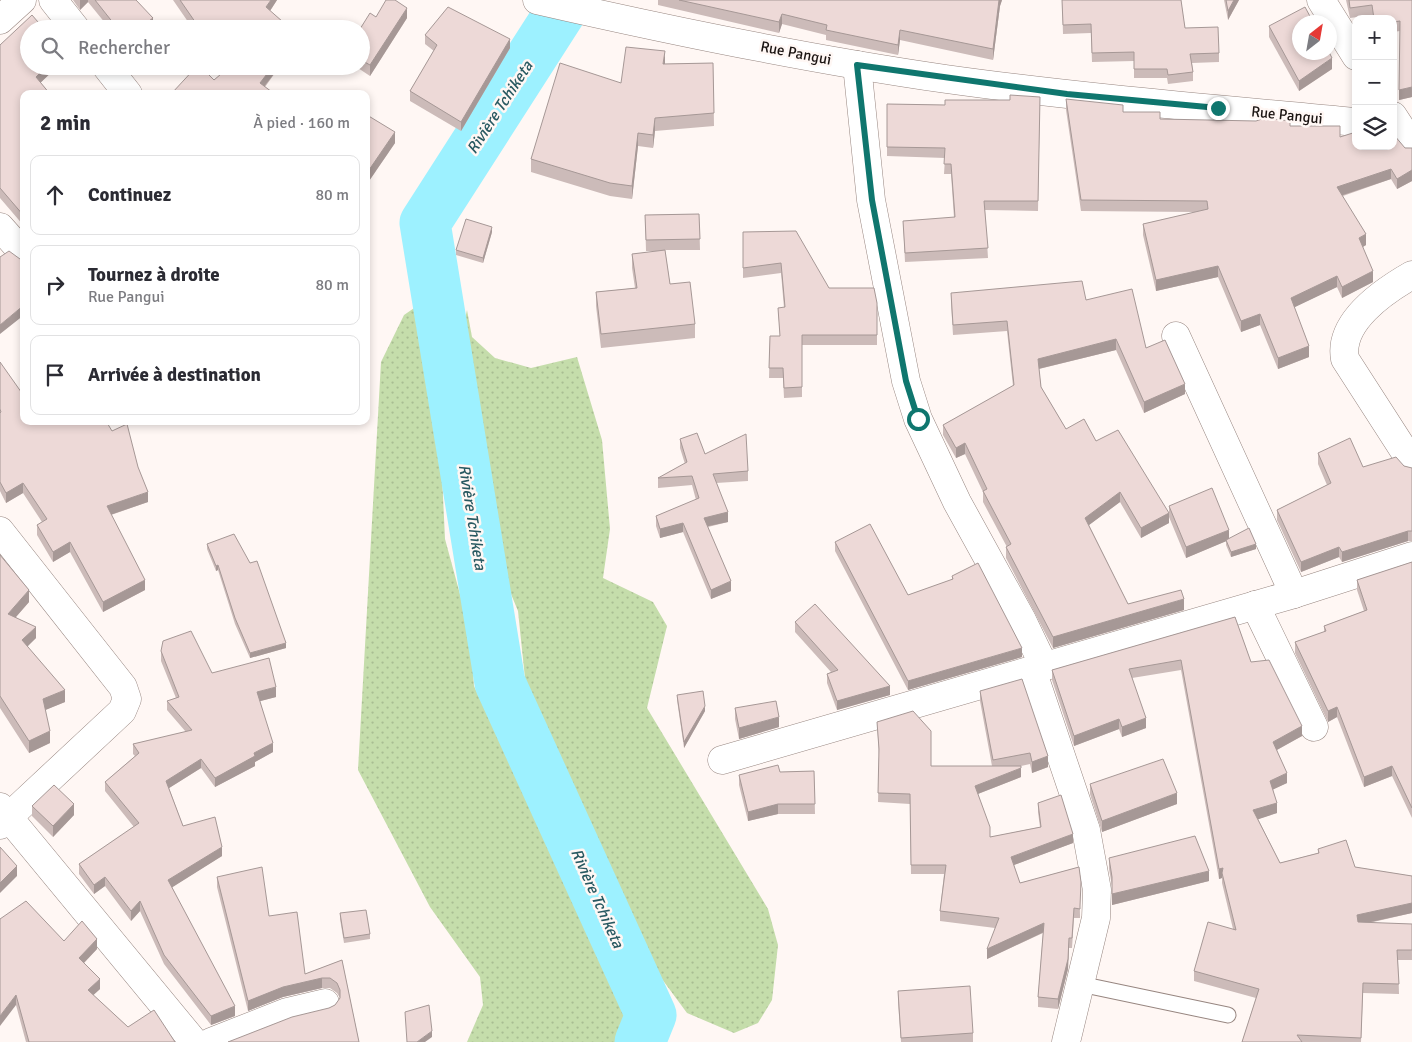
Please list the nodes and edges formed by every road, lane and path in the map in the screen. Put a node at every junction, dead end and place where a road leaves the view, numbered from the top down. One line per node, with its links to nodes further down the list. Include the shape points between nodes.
1 (22, 0): 5 (street)
2 (53, 0): 6 (street)
3 (537, 0): 8 (street, Rue Pangui)
4 (1320, 0): 7 (street)
5 (0, 20)
6 (69, 20)
7 (1352, 50)
8 (857, 65): 11 (street, Rue Pangui, via 1067,94); 21 (street, via 872,200 911,396 918,419 957,502 1022,620)
9 (113, 75): 10 (street)
10 (125, 90)
11 (1352, 122)
12 (0, 227): 13 (street)
13 (20, 250)
14 (1412, 275): 16 (street, via 1373,301 1346,334 1342,347 1345,359)
15 (1176, 336): 19 (street)
16 (1412, 463)
17 (0, 532): 24 (street, via 123,687 126,699 122,711)
18 (1412, 556): 19 (street)
19 (1294, 594): 20 (street)
20 (1255, 605): 21 (street); 22 (street)
21 (1038, 668): 23 (street); 25 (street, via 1086,830 1098,890 1096,918)
22 (1314, 727)
23 (722, 760)
24 (3, 817): 28 (street)
25 (1080, 984): 27 (lane); 30 (street)
26 (325, 1003): 29 (street, via 287,1012)
27 (1228, 1015)
28 (194, 1042)
29 (211, 1042)
30 (1066, 1042)

